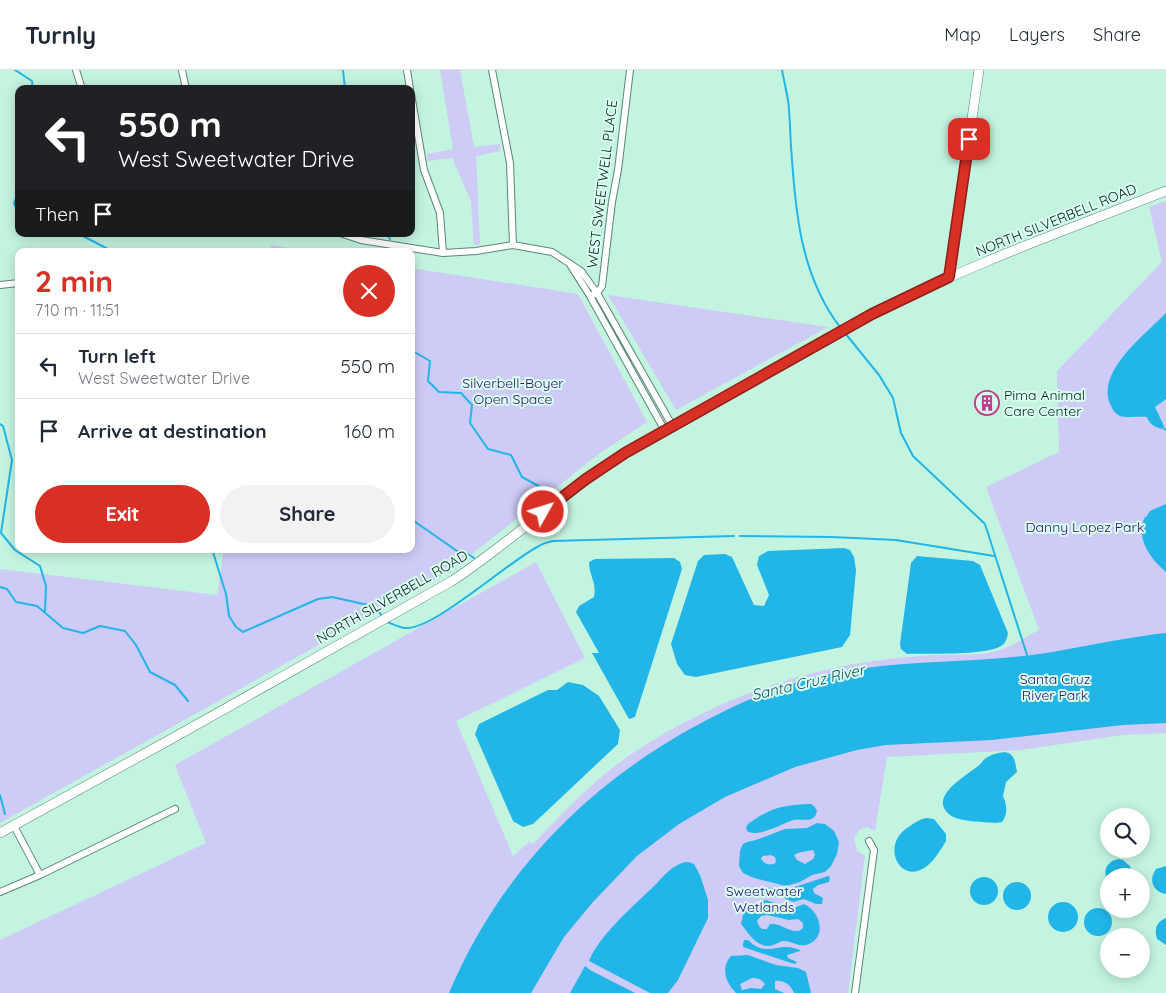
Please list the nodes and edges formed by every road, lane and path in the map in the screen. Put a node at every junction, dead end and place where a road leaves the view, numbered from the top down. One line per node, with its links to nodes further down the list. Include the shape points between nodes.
1 (76, 70): 7 (street)
2 (182, 70): 8 (street)
3 (407, 70): 9 (street)
4 (492, 70): 13 (street, via 510,162)
5 (630, 70): 21 (street, WEST SWEETWELL PLACE, via 602,286)
6 (979, 70): 18 (main road)
7 (81, 85)
8 (185, 85)
9 (409, 85)
10 (415, 117): 16 (street, via 424,170 440,213)
11 (1166, 191): 18 (main road, NORTH SILVERBELL ROAD)
12 (352, 237): 14 (street)
13 (513, 245): 16 (street); 17 (street, via 552,252)
14 (412, 248)
15 (415, 248): 16 (street)
16 (444, 253)
17 (571, 265): 21 (street, via 581,271); 22 (street)
18 (949, 277): 25 (main road, NORTH SILVERBELL ROAD, via 872,314)
19 (15, 284): 20 (street)
20 (0, 285)
21 (597, 293): 22 (street); 23 (street)
22 (590, 296): 24 (street)
23 (616, 326): 24 (street); 25 (street)
24 (609, 330): 25 (street)
25 (669, 429): 27 (main road, NORTH SILVERBELL ROAD, via 599,470 452,581)
26 (175, 809): 30 (street)
27 (14, 826): 28 (main road, NORTH SILVERBELL ROAD); 30 (street)
28 (0, 833)
29 (869, 841): 32 (street, via 874,850)
30 (40, 874): 31 (street)
31 (0, 892)
32 (855, 993)

